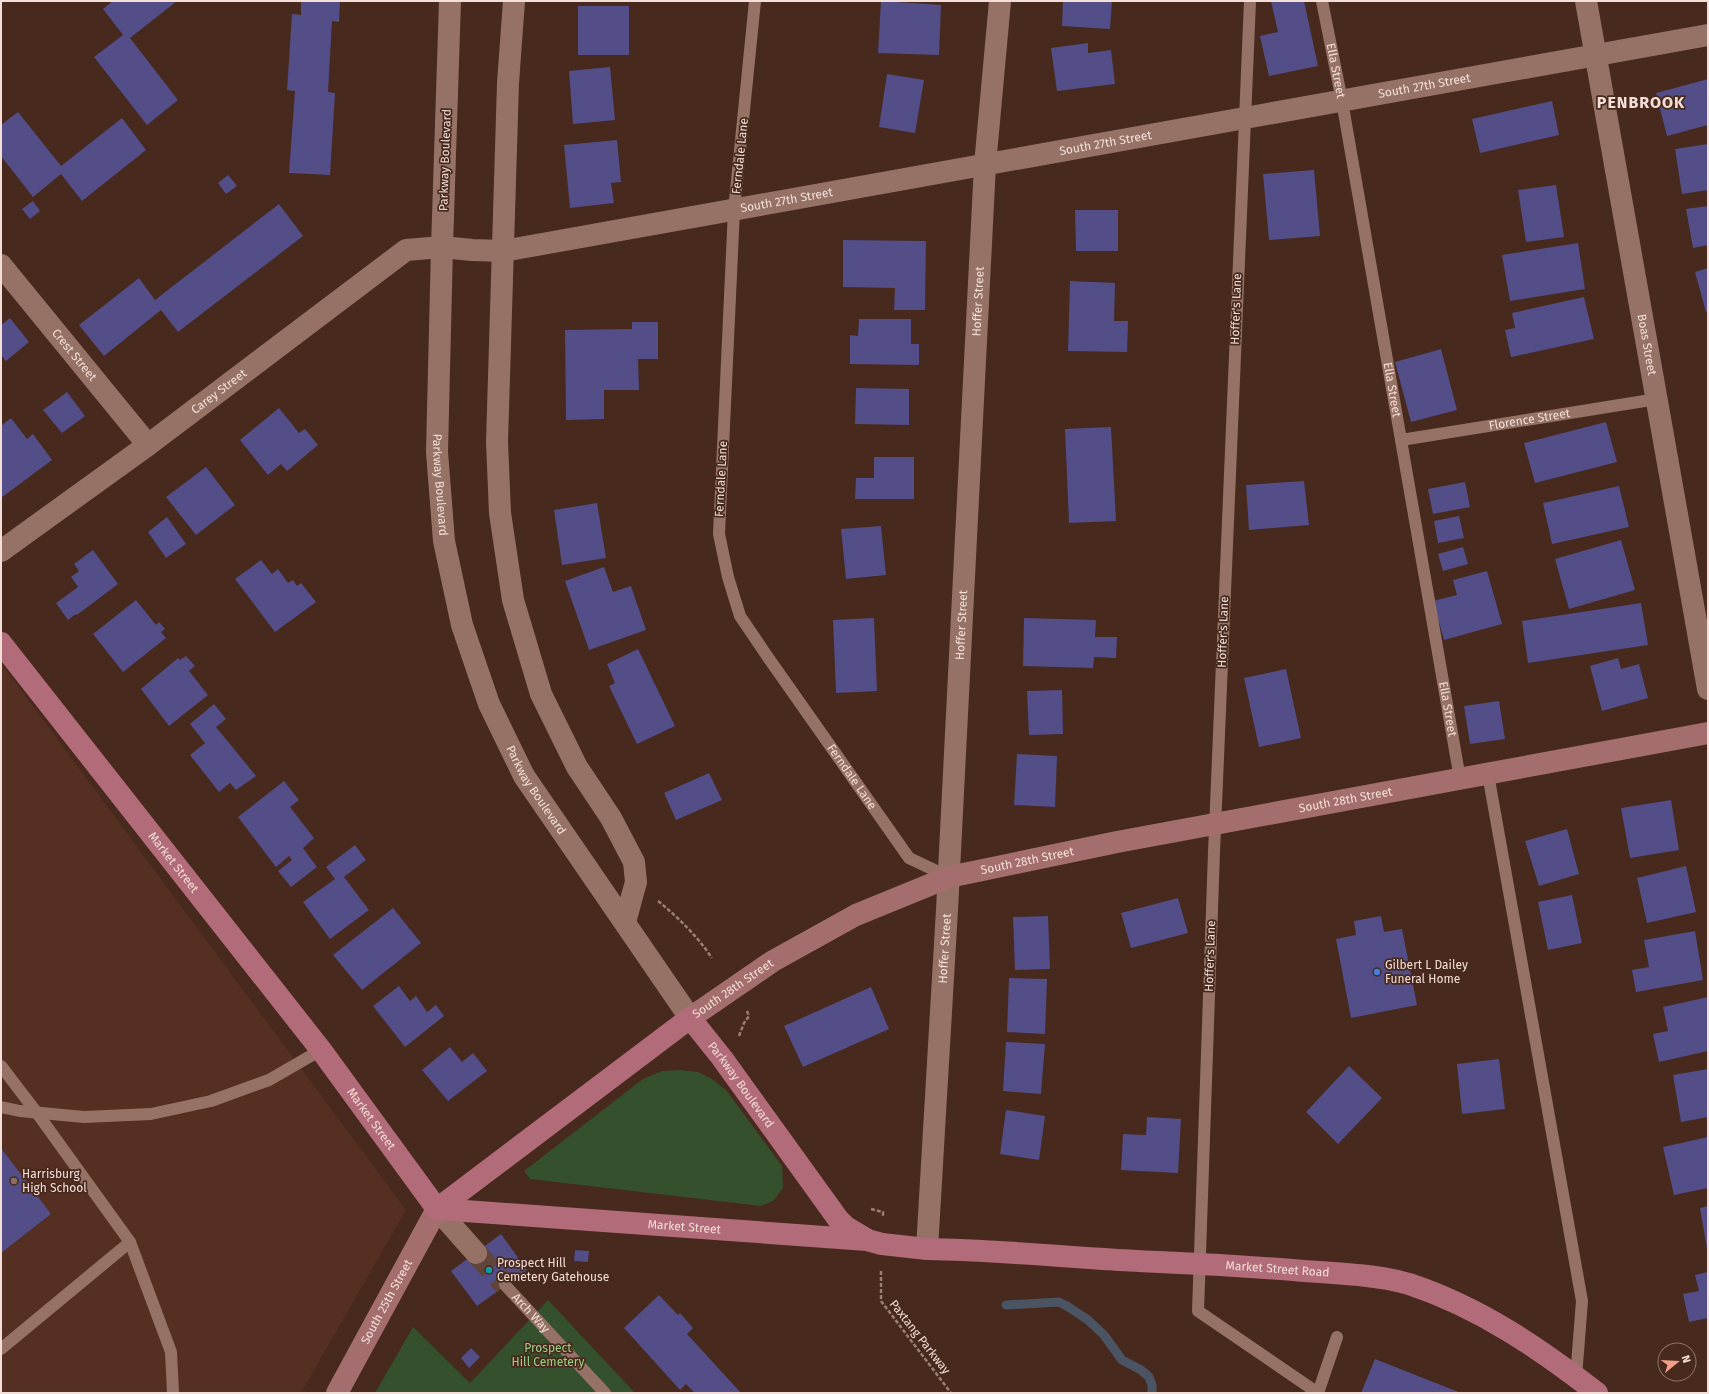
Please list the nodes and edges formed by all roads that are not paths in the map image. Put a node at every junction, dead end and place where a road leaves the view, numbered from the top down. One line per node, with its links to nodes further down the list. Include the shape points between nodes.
1 (450, 1): 14 (street, Parkway Boulevard)
2 (514, 1): 15 (street, via 508,83)
3 (754, 1): 13 (lane, Ferndale Lane)
4 (1000, 1): 12 (street, Hoffer Street)
5 (1250, 1): 11 (lane, Hoffer's Lane)
6 (1322, 1): 10 (lane, Ella Street)
7 (1586, 1): 9 (street, Boas Street)
8 (1708, 35): 9 (street, South 27th Street)
9 (1596, 55): 10 (street, South 27th Street); 17 (street, Boas Street)
10 (1342, 101): 11 (street, South 27th Street); 18 (lane, Ella Street)
11 (1244, 118): 12 (street, South 27th Street); 26 (lane, Hoffer's Lane)
12 (985, 165): 13 (street, South 27th Street); 27 (street, Hoffer Street)
13 (734, 210): 15 (street, South 27th Street); 27 (lane, Ferndale Lane, via 719,534 740,616 909,858)
14 (442, 247): 15 (street, South 27th Street); 19 (street, Carey Street, via 406,250); 28 (street, Parkway Boulevard, via 437,452 444,541 462,625 489,704 524,776)
15 (503, 251): 28 (street, via 497,442 500,513 513,600 541,694 577,767 611,818 634,862 636,882)
16 (1, 265): 19 (street, Crest Street)
17 (1657, 399): 18 (lane, Florence Street); 22 (street, Boas Street)
18 (1401, 440): 25 (lane, Ella Street)
19 (148, 445): 20 (street, Carey Street)
20 (1, 551)
21 (1, 643): 30 (main road, Market Street)
22 (1708, 689)
23 (1708, 733): 24 (street, South 28th Street)
24 (1488, 774): 25 (street, South 28th Street); 43 (lane, via 1582,1300)
25 (1460, 779): 26 (street, South 28th Street)
26 (1216, 824): 27 (street, South 28th Street); 39 (lane, Hoffer's Lane)
27 (949, 878): 29 (street, South 28th Street, via 856,915 773,961); 37 (street, Hoffer Street)
28 (625, 922): 29 (street, Parkway Boulevard)
29 (690, 1018): 34 (main road, South 28th Street); 35 (main road, Parkway Boulevard, via 726,1063 838,1219)
30 (322, 1050): 33 (lane, via 269,1080 211,1101 151,1114 84,1117); 34 (main road, Market Street)
31 (1, 1066): 33 (lane)
32 (1, 1106): 33 (lane)
33 (38, 1113): 36 (lane)
34 (437, 1209): 35 (main road, Market Street); 38 (street); 45 (street, South 25th Street)
35 (867, 1240): 37 (main road, Market Street)
36 (130, 1242): 42 (lane); 44 (lane, via 171,1352)
37 (927, 1249): 39 (main road, Market Street Road)
38 (476, 1253)
39 (1199, 1264): 43 (main road, Market Street Road, via 1324,1272 1407,1284 1445,1297 1481,1314 1521,1337); 47 (lane, Hoffer's Lane, via 1198,1311)
40 (505, 1285): 46 (lane, Arch Way)
41 (1337, 1337): 47 (lane)
42 (1, 1350)
43 (1576, 1377): 48 (main road, Market Street Road)
44 (173, 1393)
45 (337, 1393)
46 (605, 1393)
47 (1318, 1393)
48 (1597, 1393)

